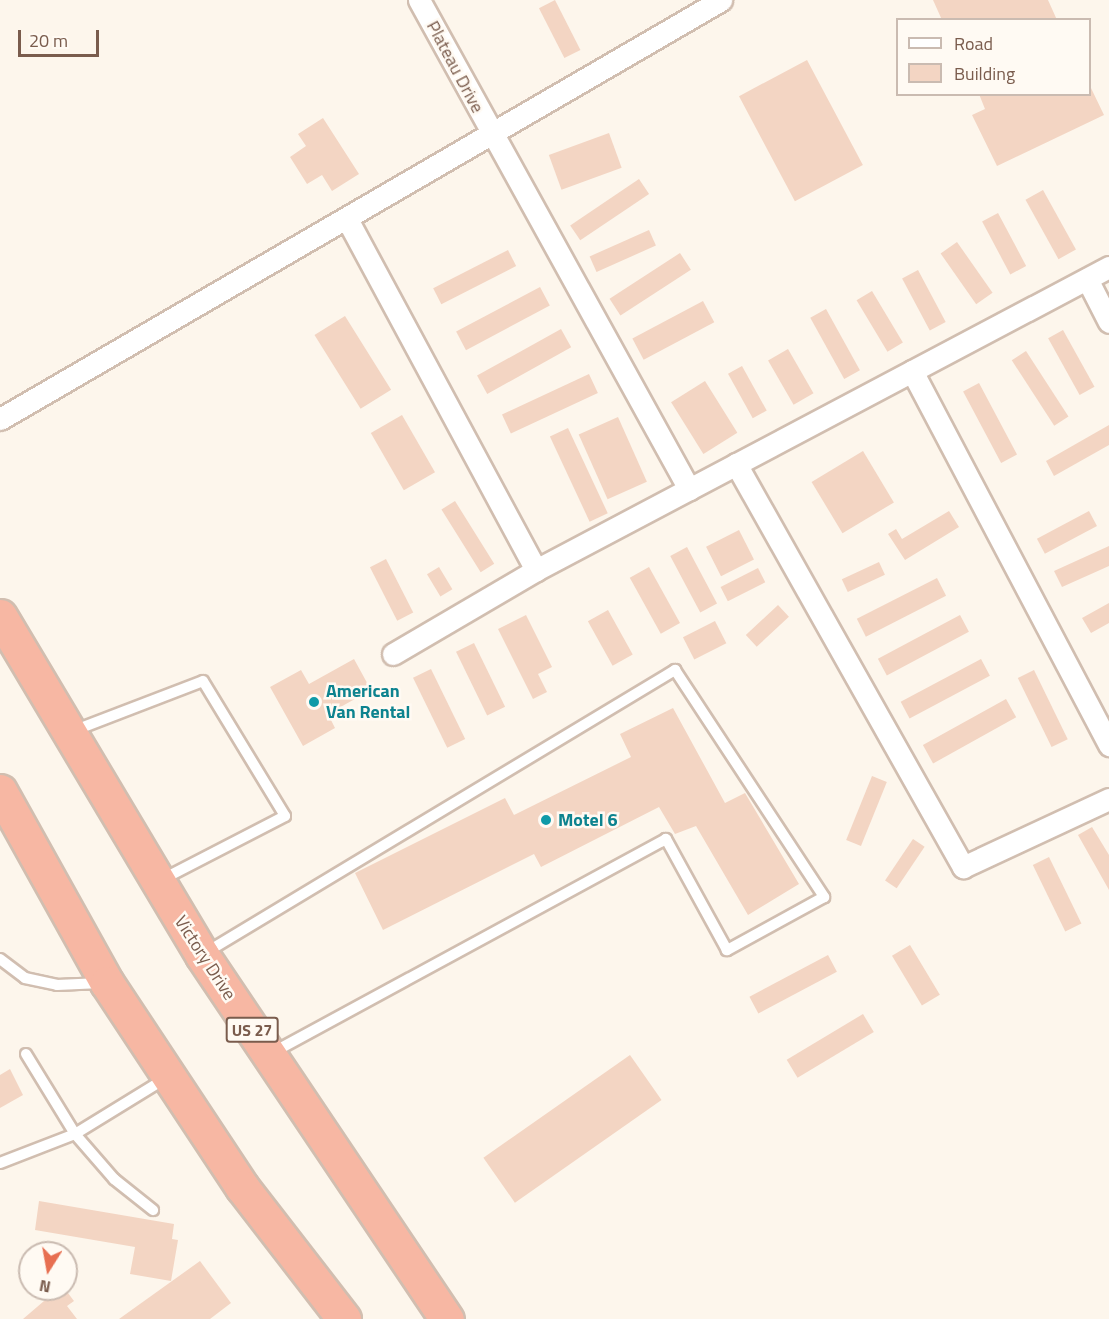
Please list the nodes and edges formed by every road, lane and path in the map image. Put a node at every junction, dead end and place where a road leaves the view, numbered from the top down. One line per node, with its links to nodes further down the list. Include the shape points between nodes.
1 (419, 0): 3 (street, Plateau Drive)
2 (721, 0): 3 (street)
3 (492, 135): 4 (street); 11 (street, Plateau Drive)
4 (347, 219): 9 (street); 12 (street)
5 (1109, 267): 6 (street)
6 (1087, 279): 7 (street); 8 (street)
7 (1109, 322)
8 (912, 371): 10 (street); 16 (street)
9 (0, 419)
10 (736, 464): 11 (street); 18 (street, via 963,867)
11 (688, 489): 12 (street)
12 (536, 570): 14 (street)
13 (0, 616): 15 (highway, Victory Drive / US 27)
14 (393, 654)
15 (69, 732): 19 (highway, Victory Drive / US 27); 19 (lane, via 203,681 285,816)
16 (1109, 745)
17 (0, 791): 22 (highway)
18 (1109, 799)
19 (158, 881): 20 (highway, Victory Drive / US 27)
20 (201, 955): 24 (highway, Victory Drive / US 27); 24 (lane, via 675,670 824,897 727,950 666,839)
21 (0, 959): 22 (lane, via 25,978 57,985)
22 (107, 983): 25 (highway)
23 (26, 1054): 26 (lane)
24 (269, 1055): 30 (highway, Victory Drive / US 27)
25 (169, 1077): 26 (lane); 29 (highway, via 242,1187)
26 (75, 1134): 27 (lane); 28 (lane, via 114,1179)
27 (0, 1163)
28 (153, 1210)
29 (344, 1319)
30 (447, 1319)

